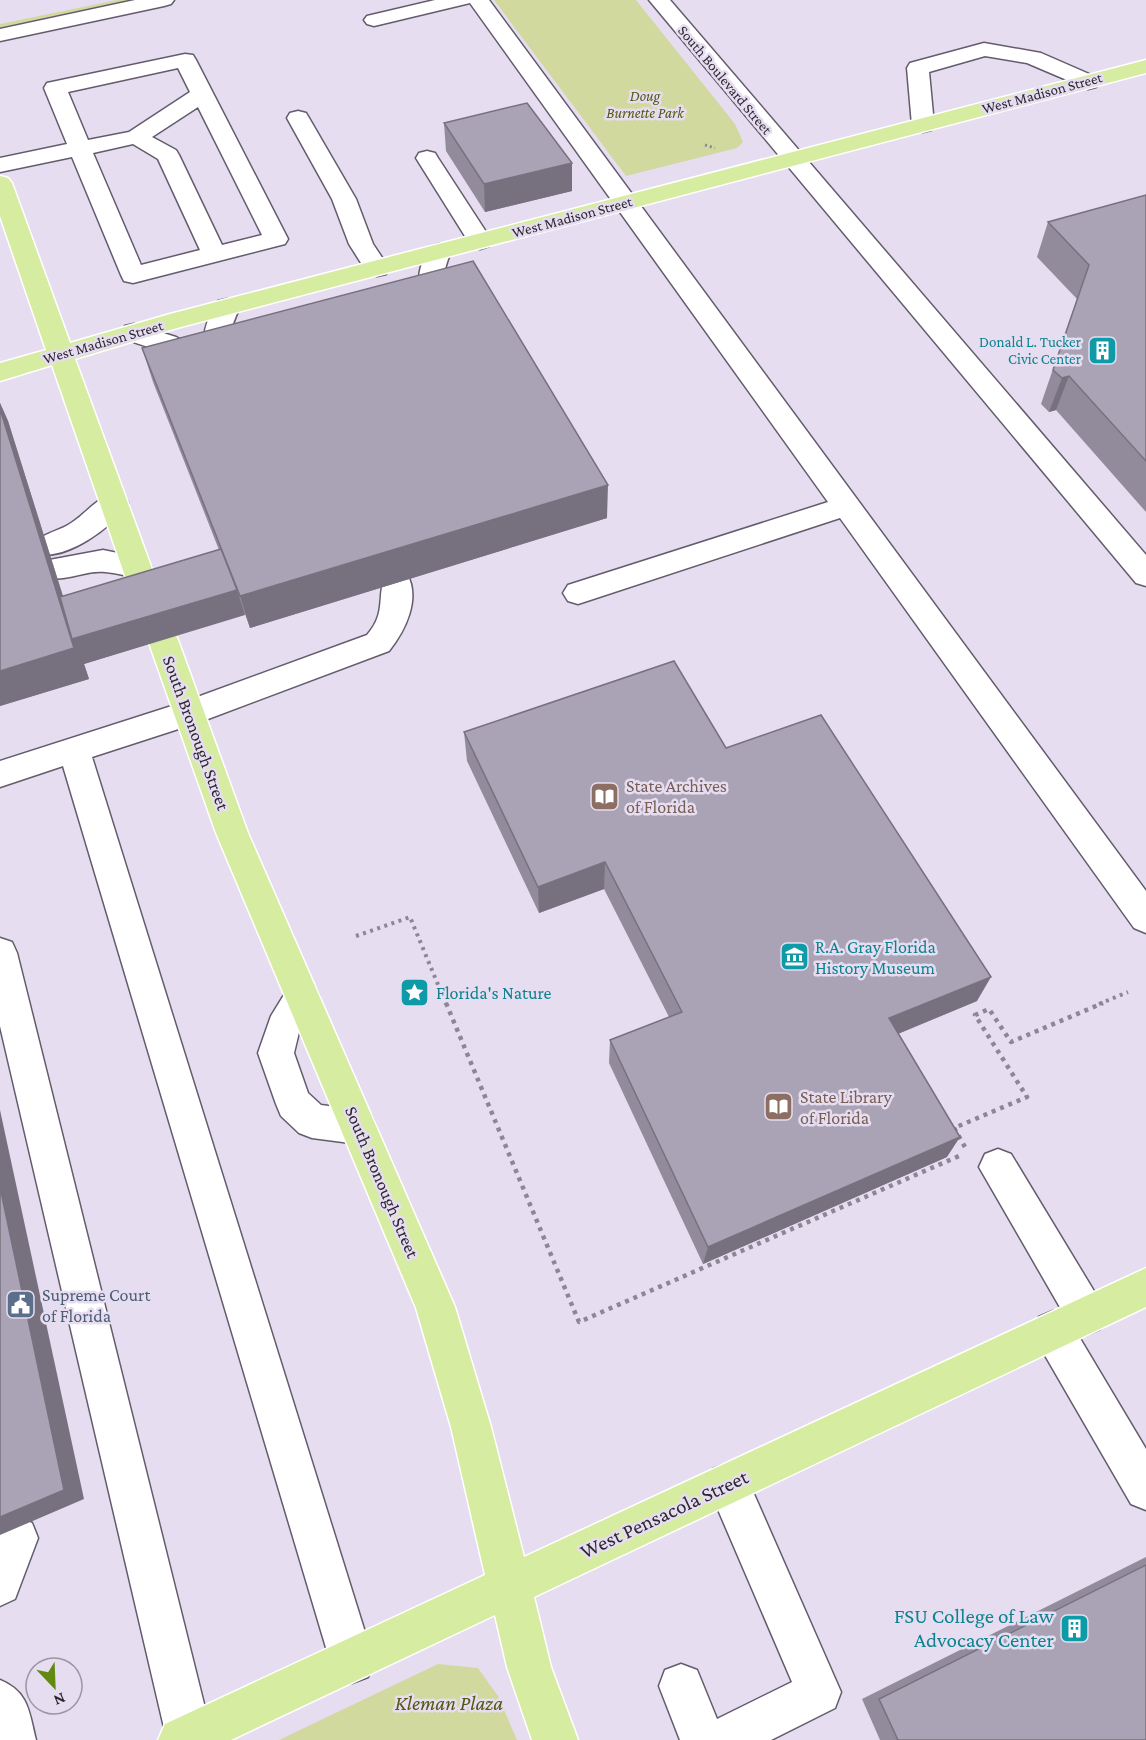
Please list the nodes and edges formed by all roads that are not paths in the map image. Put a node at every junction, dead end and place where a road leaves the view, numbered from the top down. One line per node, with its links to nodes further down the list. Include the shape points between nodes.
1 (94, 0): 6 (street)
2 (164, 0): 8 (street)
3 (462, 0): 7 (street)
4 (478, 0): 20 (street)
5 (659, 0): 17 (street, South Boulevard Street)
6 (0, 19)
7 (374, 20)
8 (0, 35)
9 (1146, 66): 10 (main road, West Madison Street)
10 (1088, 82): 13 (main road, West Madison Street); 13 (street, via 1033,58 984,49 918,68)
11 (203, 94): 14 (street); 15 (street, via 185,60 55,88); 23 (street, via 276,239)
12 (297, 118): 25 (street, via 344,199 362,244)
13 (923, 125): 17 (main road, West Madison Street)
14 (136, 137): 15 (street); 23 (street, via 168,155)
15 (80, 147): 18 (street); 23 (street, via 133,275)
16 (427, 158): 21 (street)
17 (792, 159): 20 (main road, West Madison Street); 36 (street, South Boulevard Street)
18 (0, 165)
19 (0, 183): 29 (main road)
20 (625, 203): 21 (main road, West Madison Street); 34 (street)
21 (480, 241): 22 (main road, West Madison Street)
22 (439, 252): 25 (main road, West Madison Street); 26 (street, via 429,272 430,290)
23 (214, 255)
24 (351, 275): 25 (street); 27 (main road, West Madison Street)
25 (383, 278)
26 (438, 306)
27 (227, 307): 28 (main road, West Madison Street); 30 (street, via 215,333 215,349)
28 (134, 332): 29 (main road, West Madison Street); 31 (street, via 186,353)
29 (61, 354): 32 (main road, West Madison Street); 33 (main road)
30 (221, 364)
31 (196, 370)
32 (0, 372)
33 (114, 503): 35 (main road); 35 (street, via 51,557)
34 (846, 506): 38 (street); 44 (street)
35 (137, 567): 39 (main road)
36 (1146, 575)
37 (398, 582): 41 (street, via 398,610 378,643)
38 (578, 593)
39 (148, 599)
40 (163, 640): 41 (main road, South Bronough Street)
41 (189, 713): 42 (street); 46 (main road, South Bronough Street, via 232,833)
42 (74, 750): 43 (street); 56 (street)
43 (0, 774)
44 (1146, 918)
45 (0, 953): 59 (street)
46 (302, 996): 47 (main road, South Bronough Street); 47 (street, via 283,1027 276,1053 294,1104 312,1121)
47 (358, 1127): 55 (main road, South Bronough Street, via 435,1307 471,1427)
48 (998, 1167): 50 (street)
49 (1146, 1287): 50 (main road, West Pensacola Street)
50 (1070, 1323): 51 (street); 52 (main road, West Pensacola Street)
51 (1142, 1473)
52 (728, 1484): 55 (main road, West Pensacola Street); 63 (street, via 819,1692)
53 (17, 1538): 54 (street)
54 (0, 1584)
55 (510, 1587): 56 (main road, West Pensacola Street); 61 (main road, South Bronough Street, via 529,1666)
56 (352, 1661): 59 (main road, West Pensacola Street)
57 (681, 1686): 62 (street)
58 (0, 1702): 60 (street)
59 (185, 1738)
60 (13, 1740)
61 (555, 1740)
62 (703, 1740)
63 (723, 1740)

